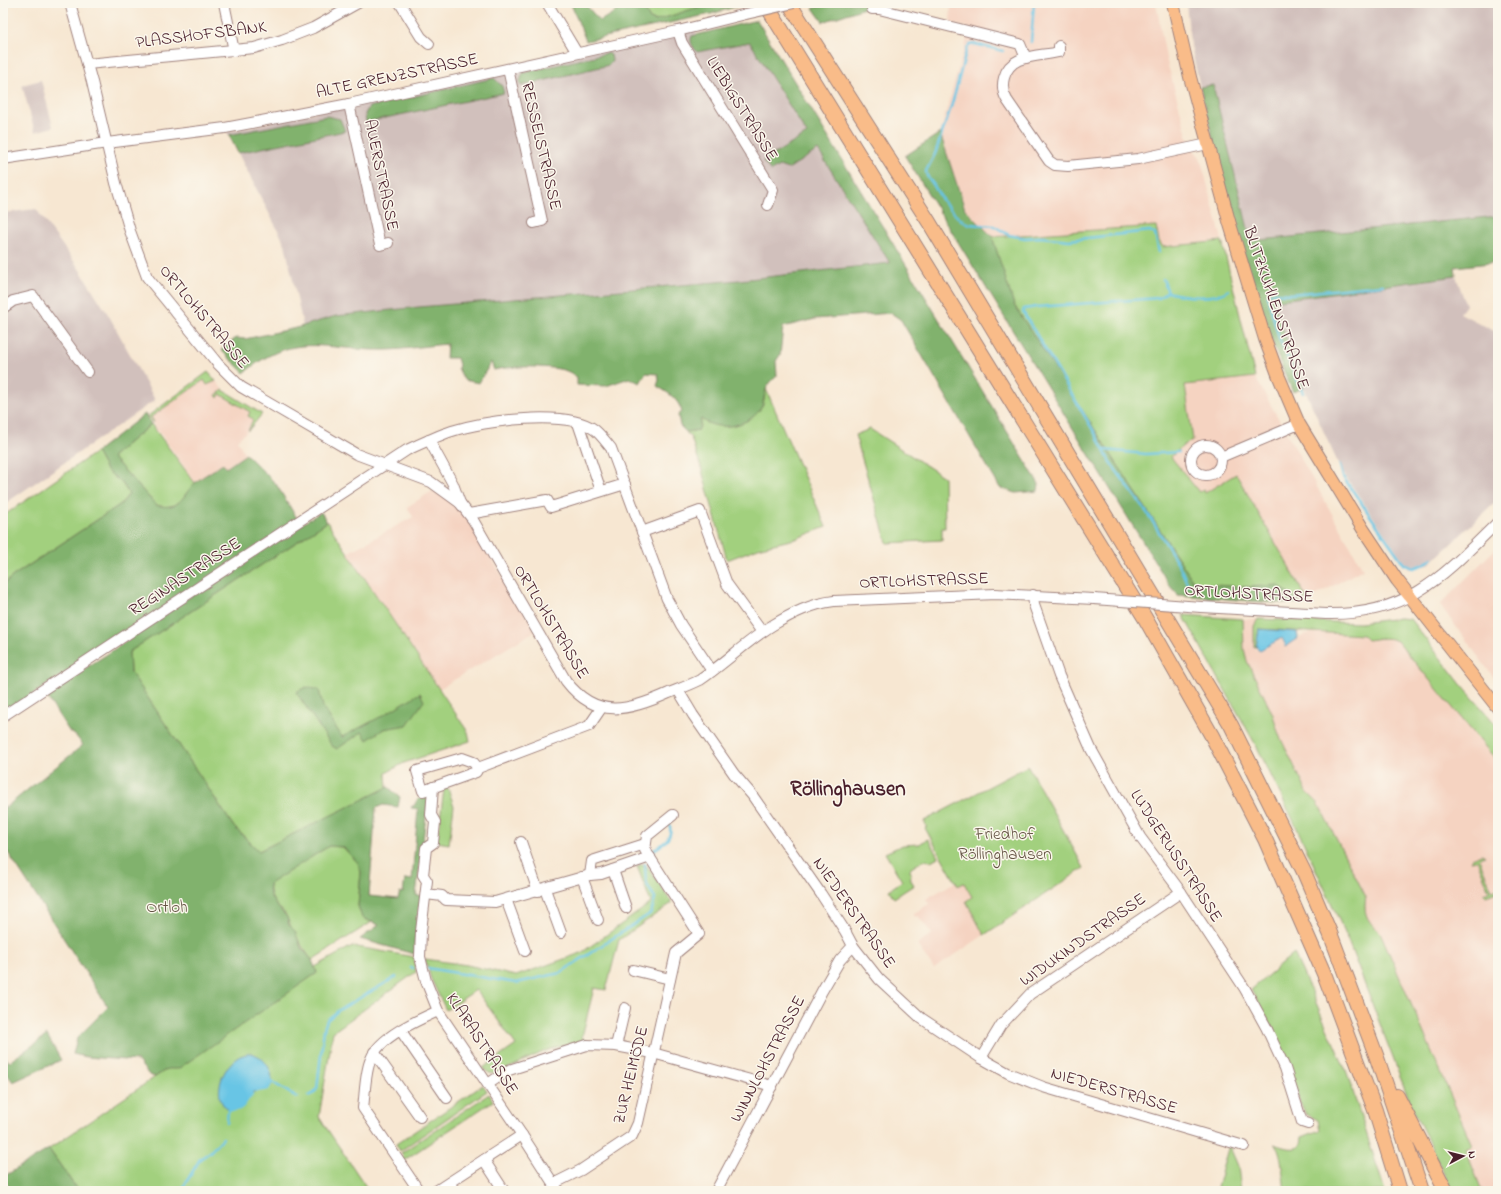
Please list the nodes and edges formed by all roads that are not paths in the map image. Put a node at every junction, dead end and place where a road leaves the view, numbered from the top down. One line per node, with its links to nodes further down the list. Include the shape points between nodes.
1 (70, 3): 17 (street, ORTLOHSTRASSE)
2 (224, 3): 14 (street)
3 (358, 3): 14 (street, PLASSHOFSBANK, via 313,28 282,40)
4 (400, 3): 12 (street, via 421,37)
5 (547, 3): 15 (street)
6 (765, 3): 88 (highway, via 1145,618 1212,736 1265,839 1325,976 1372,1103)
7 (789, 3): 72 (highway, via 929,222 1231,725 1304,872)
8 (794, 3): 11 (street, ALTE GRENZSTRASSE, bridge)
9 (1173, 3): 21 (main road, BLITZKUHLENSTRASSE)
10 (872, 9): 16 (street, via 1020,44)
11 (678, 31): 15 (street, ALTE GRENZSTRASSE); 23 (street, LIEBIGSTRASSE, via 682,43 773,190)
12 (430, 44)
13 (1059, 46): 16 (street, via 1059,52)
14 (234, 51): 17 (street, PLASSHOFSBANK)
15 (577, 53): 18 (street, ALTE GRENZSTRASSE)
16 (1026, 58): 21 (street, via 1017,61 1005,75 1002,88 1004,95 1049,161 1055,165 1138,159)
17 (87, 64): 20 (street, ORTLOHSTRASSE)
18 (508, 69): 19 (street, ALTE GRENZSTRASSE); 24 (street, RESSELSTRASSE, via 542,221)
19 (350, 104): 20 (street, ALTE GRENZSTRASSE, via 225,128); 25 (street, AUERSTRASSE, via 380,245)
20 (107, 143): 22 (street, ALTE GRENZSTRASSE); 32 (street, ORTLOHSTRASSE, via 130,232 147,277 218,364 259,399 356,454)
21 (1208, 144): 29 (main road, BLITZKUHLENSTRASSE, via 1265,339)
22 (3, 159)
23 (768, 205)
24 (534, 223)
25 (388, 243)
26 (3, 308): 27 (street, via 13,301 33,296)
27 (88, 372)
28 (578, 423): 30 (street, REGINASTRASSE, via 562,419 523,419 453,431); 33 (street, REGINASTRASSE, via 594,430 604,440 615,458); 34 (street)
29 (1299, 424): 31 (street); 40 (main road, BLITZKUHLENSTRASSE, via 1363,529)
30 (430, 440): 32 (street, REGINASTRASSE, via 407,450); 35 (street, ORTLOHSTRASSE)
31 (1221, 457)
32 (385, 465): 35 (street, ORTLOHSTRASSE, via 431,482); 46 (street, REGINASTRASSE)
33 (625, 484): 34 (street); 38 (street, REGINASTRASSE)
34 (601, 491): 36 (street, via 551,507 547,500)
35 (460, 503): 36 (street, ORTLOHSTRASSE)
36 (469, 514): 44 (street, ORTLOHSTRASSE, via 566,681 575,693 588,702)
37 (1498, 522): 40 (street, ORTLOHSTRASSE, via 1438,580)
38 (642, 532): 41 (street, via 700,511 727,584); 42 (street, REGINASTRASSE, via 667,599)
39 (1033, 595): 40 (street, ORTLOHSTRASSE, bridge, via 1346,615 1368,612); 41 (street, ORTLOHSTRASSE, via 989,594 834,601 815,604 797,611); 56 (street, LUDGERUSSTRASSE, via 1034,605 1059,676 1091,749 1140,837)
40 (1410, 597): 45 (main road, BLITZKUHLENSTRASSE)
41 (762, 632): 42 (street, ORTLOHSTRASSE)
42 (712, 671): 43 (street, ORTLOHSTRASSE)
43 (678, 690): 44 (street, ORTLOHSTRASSE, via 626,709); 62 (street, NIEDERSTRASSE, via 730,768 752,795 825,900)
44 (602, 707): 47 (street, via 589,726)
45 (1498, 708)
46 (3, 716)
47 (478, 768): 48 (street, via 476,772); 48 (street, via 473,762 462,758 417,771 423,791)
48 (433, 787): 57 (street, KLARASTRASSE, via 431,815 435,822 433,843 426,848 423,875 427,881)
49 (673, 815): 51 (street, via 647,836)
50 (521, 842): 55 (street)
51 (645, 844): 52 (street, ZUR HEIMÖDE, via 645,850); 54 (street, via 592,861)
52 (650, 857): 53 (street); 65 (street, ZUR HEIMÖDE, via 699,934 676,953)
53 (613, 870): 54 (street); 59 (street)
54 (586, 876): 55 (street); 60 (street)
55 (542, 890): 58 (street); 61 (street)
56 (1180, 892): 73 (street, WIDUKINDSTRASSE, via 1030,994 1001,1026); 78 (street, LUDGERUSSTRASSE, via 1245,989 1266,1027 1284,1068 1302,1122)
57 (426, 894): 58 (street, via 442,896 446,900 495,902); 67 (street, KLARASTRASSE, via 420,957)
58 (506, 899): 63 (street)
59 (626, 908)
60 (598, 920)
61 (561, 933)
62 (853, 946): 73 (street, NIEDERSTRASSE, via 880,979 921,1018); 75 (street, WINNLOHSTRASSE, via 837,965)
63 (525, 951)
64 (633, 970): 65 (street)
65 (670, 979): 71 (street, ZUR HEIMÖDE)
66 (625, 1008): 69 (street)
67 (438, 1011): 68 (street, via 416,1020); 74 (street, KLARASTRASSE)
68 (401, 1030): 70 (street); 76 (street)
69 (616, 1046): 71 (street); 74 (street, via 587,1045 509,1070)
70 (374, 1052): 77 (street); 84 (street, via 370,1060 363,1108)
71 (653, 1053): 75 (street); 83 (street, ZUR HEIMÖDE, via 638,1123 632,1136)
72 (1376, 1055): 89 (highway); 90 (highway)
73 (981, 1058): 80 (street, NIEDERSTRASSE, via 1008,1073 1043,1087)
74 (488, 1084): 79 (street, KLARASTRASSE)
75 (772, 1086): 87 (street, WINNLOHSTRASSE)
76 (447, 1098)
77 (420, 1117)
78 (1308, 1124)
79 (522, 1135): 81 (street); 83 (street, KLARASTRASSE)
80 (1244, 1146)
81 (484, 1160): 82 (street); 86 (street)
82 (452, 1187): 85 (street)
83 (555, 1188)
84 (419, 1191)
85 (436, 1191)
86 (504, 1191)
87 (716, 1191)
88 (1400, 1191)
89 (1422, 1191)
90 (1446, 1191)

